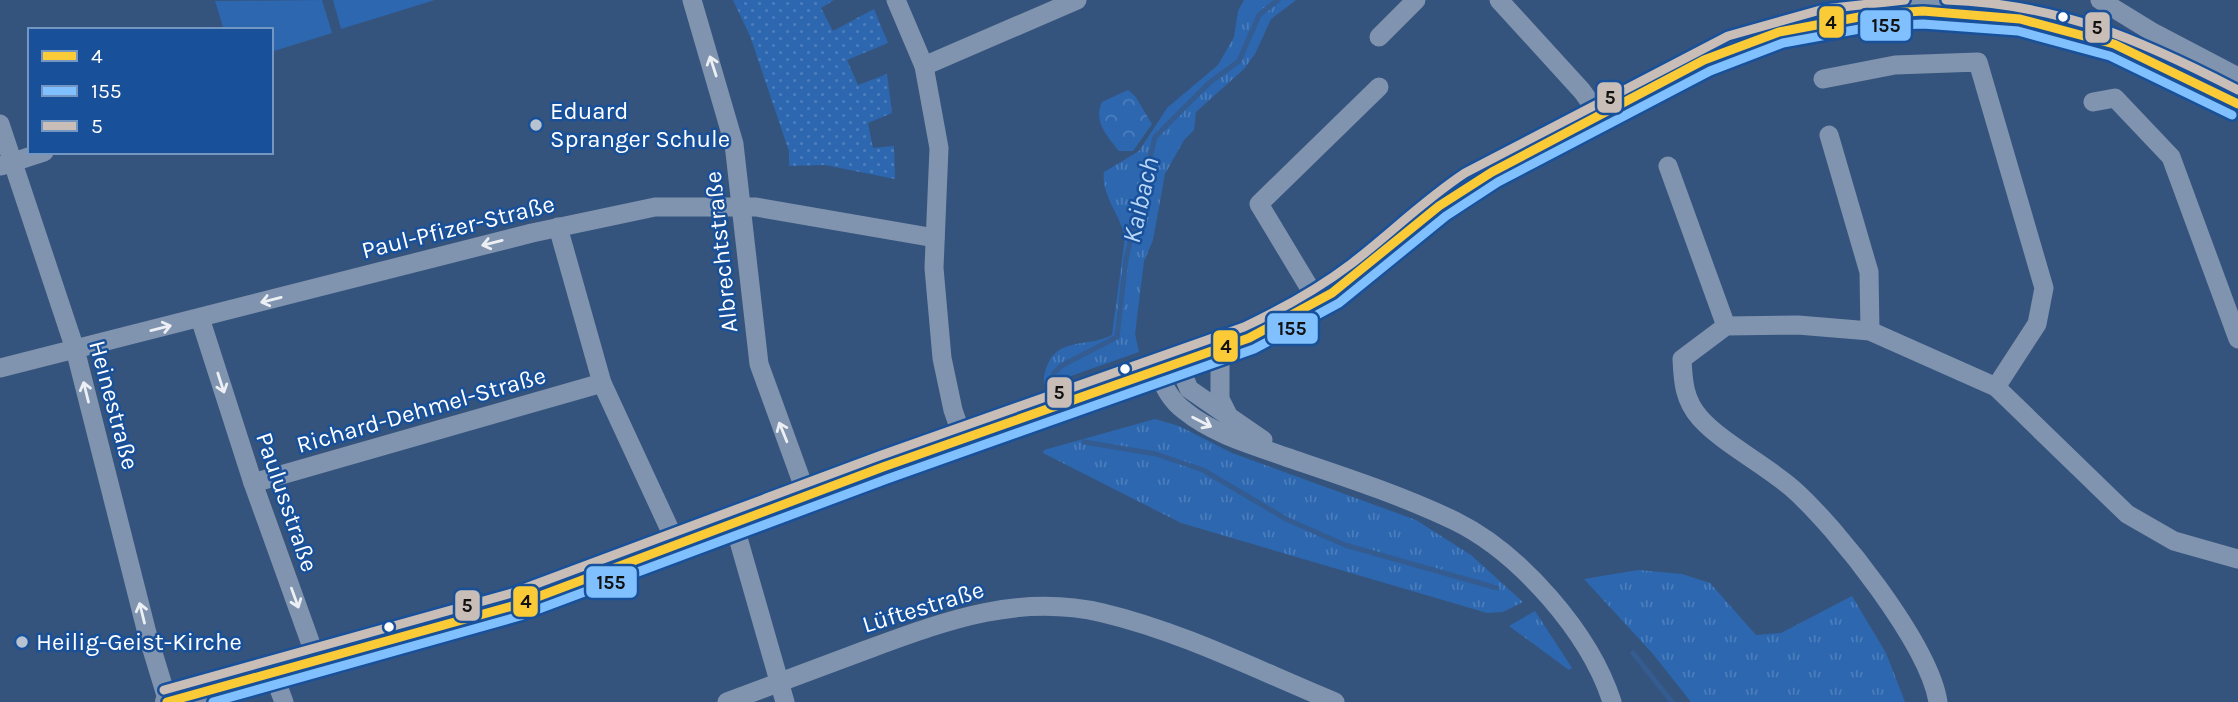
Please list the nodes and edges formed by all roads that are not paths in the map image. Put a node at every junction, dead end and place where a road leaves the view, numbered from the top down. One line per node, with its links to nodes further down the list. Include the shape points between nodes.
1 (692, 0): 23 (street, Albrechtstraße, one-way to 1, via 725,106)
2 (896, 0): 11 (street)
3 (1077, 0): 11 (street)
4 (1416, 0): 10 (street)
5 (1950, 0): 9 (street)
6 (2100, 0): 12 (street)
7 (1506, 3): 17 (street)
8 (1871, 5): 9 (main road); 17 (main road, via 1743,43)
9 (1981, 8): 16 (main road, via 2090,35)
10 (1379, 37)
11 (924, 66): 25 (street, via 939,148)
12 (2238, 77)
13 (1823, 79): 36 (street, via 1895,65 1978,62 2044,288 2037,324)
14 (1380, 87): 26 (street, via 1259,204)
15 (2093, 102): 30 (street, via 2115,98 2160,143 2177,172)
16 (2238, 104)
17 (1600, 116): 26 (main road, via 1453,196)
18 (0, 124): 21 (street, Heinestraße)
19 (1829, 135): 29 (street, via 1869,272)
20 (38, 154): 21 (street)
21 (6, 165): 31 (street, Heinestraße)
22 (1668, 166): 28 (street)
23 (743, 206): 24 (street, Paul-Pfizer-Straße, via 655,207); 25 (street, Paul-Pfizer-Straße); 41 (street, Albrechtstraße, one-way to 23, via 759,364)
24 (558, 227): 27 (street, Paul-Pfizer-Straße, one-way to 27); 35 (street)
25 (935, 237): 38 (street, via 944,376)
26 (1318, 302): 32 (main road, via 1268,330)
27 (200, 318): 31 (street, Paul-Pfizer-Straße, one-way to 27); 40 (street, Paulusstraße, one-way to 40)
28 (1726, 326): 29 (street); 54 (street, via 1682,359 1684,391 1700,418 1794,490 1862,566 1905,625)
29 (1870, 331): 36 (street)
30 (2238, 339)
31 (75, 349): 33 (street, Paul-Pfizer-Straße); 48 (street, Heinestraße, one-way to 31)
32 (1220, 349): 34 (main road); 37 (street, via 1220,399)
33 (0, 368)
34 (1169, 369): 37 (street); 38 (main road); 39 (street, one-way to 39, via 1171,397 1187,414)
35 (602, 383): 40 (street, Richard-Dehmel-Straße); 43 (street)
36 (1996, 387): 44 (street, via 2127,514 2174,541)
37 (1231, 420): 39 (street)
38 (963, 439): 41 (main road)
39 (1286, 457): 53 (street, via 1424,507 1499,548 1547,595 1585,648)
40 (253, 483): 45 (street, Paulusstraße, one-way to 45)
41 (807, 496): 42 (main road)
42 (734, 524): 43 (main road); 47 (street)
43 (677, 545): 45 (main road, via 496,611)
44 (2238, 559)
45 (317, 661): 46 (main road)
46 (273, 673): 48 (main road); 49 (street)
47 (780, 682): 50 (street, Lüftestraße); 51 (street); 52 (street, Lüftestraße, via 985,610 1062,607 1102,613 1171,635)
48 (168, 702)
49 (284, 702)
50 (727, 702)
51 (785, 702)
52 (1335, 702)
53 (1612, 702)
54 (1938, 702)

